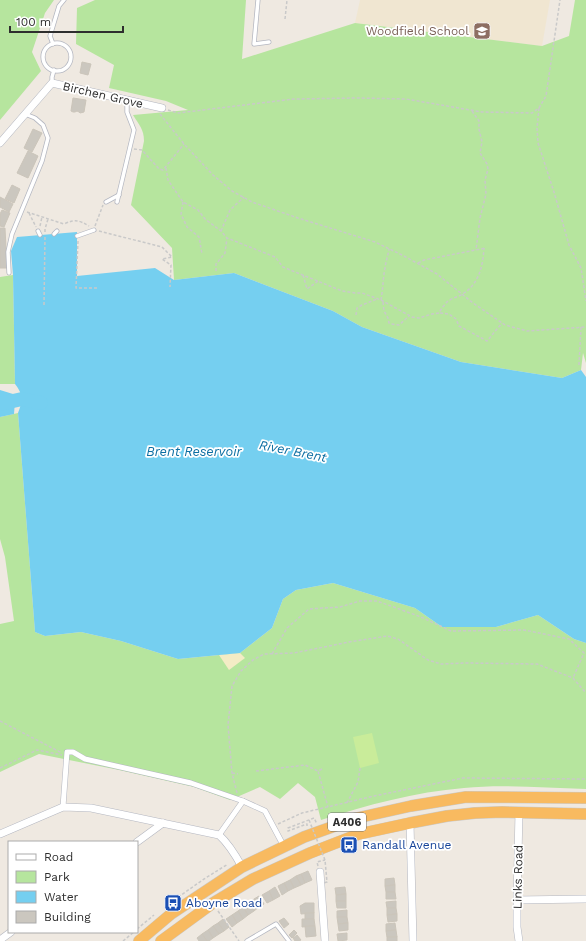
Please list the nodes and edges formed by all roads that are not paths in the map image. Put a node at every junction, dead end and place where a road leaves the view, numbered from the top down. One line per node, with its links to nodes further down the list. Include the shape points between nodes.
1 (64, 0): 4 (lane, via 59,6 50,36)
2 (258, 0): 3 (lane, via 254,44)
3 (269, 42)
4 (53, 44): 5 (lane, via 46,48 44,56 48,67); 5 (lane, via 66,46 71,53 68,66)
5 (54, 70): 6 (lane)
6 (52, 83): 7 (street, Birchen Grove); 9 (street, Birchen Grove)
7 (127, 100): 8 (street, Birchen Grove); 11 (lane, via 127,112 134,130)
8 (160, 110)
9 (25, 114): 10 (street, Birchen Grove); 16 (lane, via 43,125 48,138 42,160 12,234 8,252)
10 (0, 143)
11 (119, 195): 12 (lane); 13 (lane)
12 (106, 202)
13 (117, 202)
14 (94, 230): 15 (lane)
15 (77, 236)
16 (9, 273)
17 (586, 798): 28 (highway, A406, via 466,797 411,806 357,818 304,837)
18 (242, 801): 19 (street, via 191,783 84,759 74,752 67,752); 25 (street); 27 (street, via 265,811)
19 (63, 807): 22 (street, via 91,808); 24 (street)
20 (519, 812): 21 (highway, A406); 23 (highway, A406, via 475,813); 31 (street, Links Road)
21 (586, 814)
22 (163, 823): 25 (street); 26 (street)
23 (410, 823): 35 (highway, A406, via 359,834 253,879 213,903); 39 (street)
24 (0, 834)
25 (219, 835): 28 (street)
26 (138, 841)
27 (280, 841)
28 (242, 867): 34 (highway, A406, via 171,914)
29 (319, 870): 38 (street)
30 (586, 899): 31 (street)
31 (517, 900): 40 (street, Links Road)
32 (10, 933): 33 (street)
33 (0, 940)
34 (139, 941)
35 (161, 941)
36 (247, 941): 37 (lane, via 276,924)
37 (289, 941)
38 (325, 941)
39 (413, 941)
40 (519, 941)

